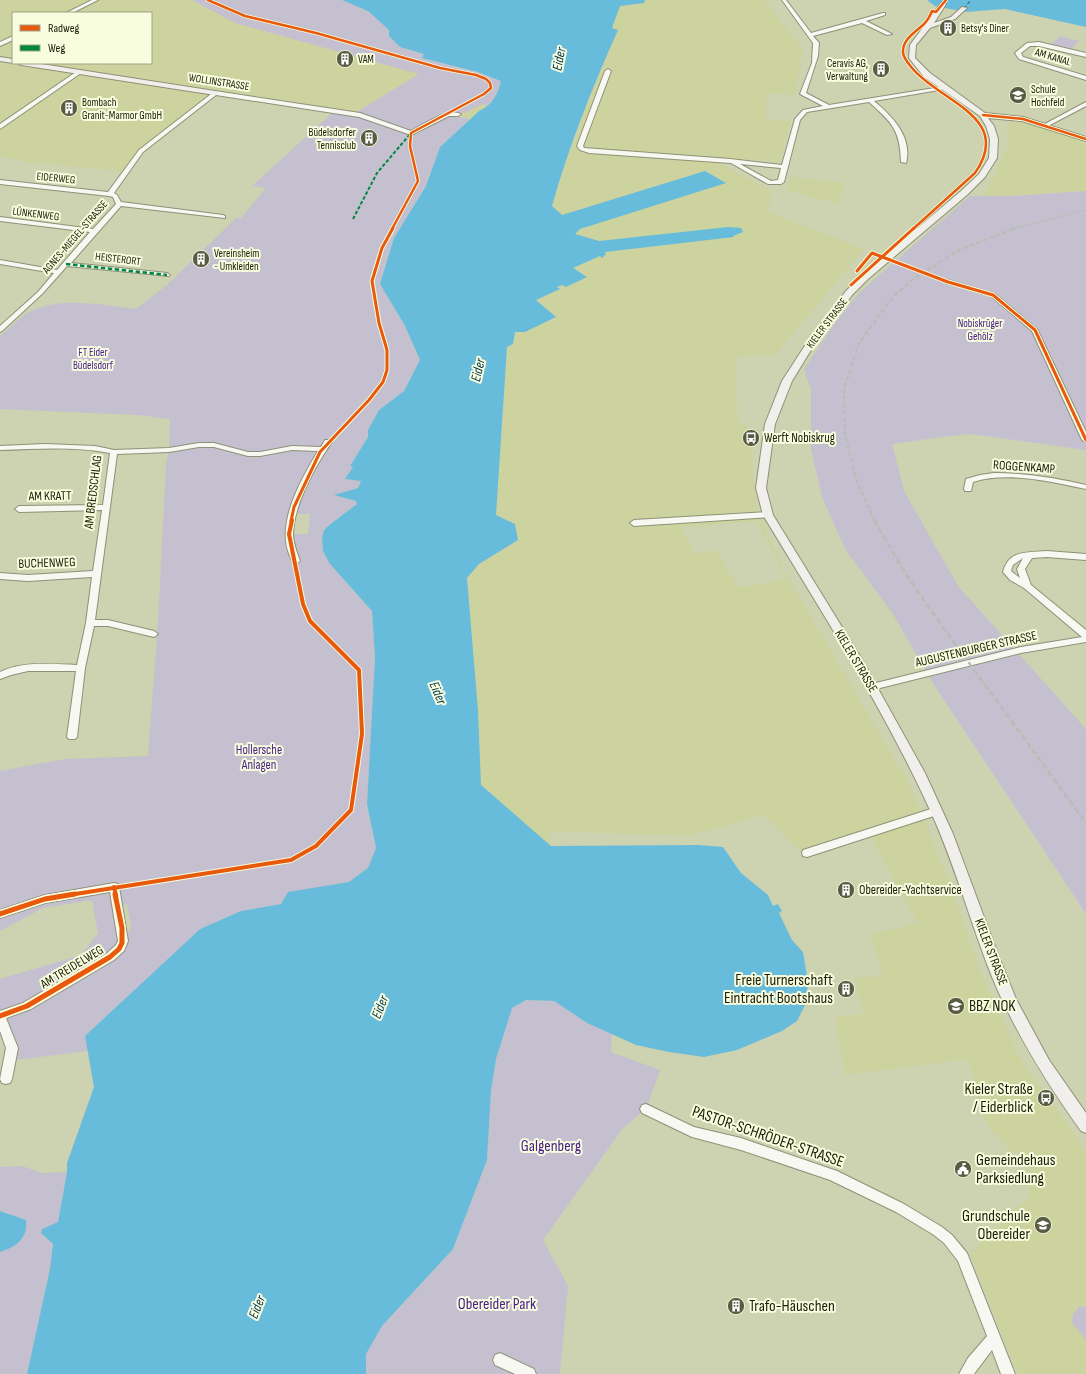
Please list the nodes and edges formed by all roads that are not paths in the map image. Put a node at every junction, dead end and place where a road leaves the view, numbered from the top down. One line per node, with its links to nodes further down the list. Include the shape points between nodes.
1 (96, 0): 5 (street)
2 (784, 0): 10 (street)
3 (941, 6): 8 (main road, KIELER STRASSE)
4 (962, 11): 8 (main road, via 942,23)
5 (70, 12)
6 (883, 14): 7 (street)
7 (862, 22): 9 (street); 10 (street)
8 (928, 27): 20 (main road, KIELER STRASSE, via 913,45 912,58 920,70)
9 (889, 34)
10 (810, 35): 24 (street, via 816,43 817,51 803,94)
11 (12, 38): 12 (street)
12 (0, 44)
13 (1086, 55): 19 (street, AM KANAL, via 1039,44 1029,44 1018,53 1021,58)
14 (0, 59): 15 (main road)
15 (12, 62)
16 (27, 64): 18 (main road, WOLLINSTRASSE)
17 (608, 71): 30 (street, via 580,146 582,149)
18 (78, 73): 21 (main road, WOLLINSTRASSE); 28 (street)
19 (1086, 78)
20 (945, 87): 22 (street); 26 (main road, KIELER STRASSE)
21 (215, 93): 25 (street, WOLLINSTRASSE, via 360,115 411,133 448,114); 34 (street, AGNES-MIEGEL-STRASSE, via 141,151)
22 (870, 100): 24 (street); 31 (street, via 899,128 904,142)
23 (1086, 104): 27 (street)
24 (827, 106): 32 (street, via 805,111 796,120)
25 (458, 114)
26 (983, 115): 27 (main road, via 1023,119); 54 (main road, KIELER STRASSE, via 994,139 993,158 982,175 849,293 807,349 787,381 772,415 764,464 761,488)
27 (1046, 125): 29 (main road)
28 (0, 127)
29 (1085, 137)
30 (730, 161): 32 (street); 32 (street, via 770,183 781,182)
31 (904, 162)
32 (784, 167)
33 (0, 182): 34 (street, EIDERWEG)
34 (110, 194): 35 (street, AGNES-MIEGEL-STRASSE, via 116,196)
35 (119, 204): 36 (street); 38 (street, AGNES-MIEGEL-STRASSE)
36 (223, 217)
37 (0, 219): 38 (street, LÜNKENWEG)
38 (94, 231): 40 (street, AGNES-MIEGEL-STRASSE)
39 (0, 262): 41 (street)
40 (66, 264): 41 (street, AGNES-MIEGEL-STRASSE); 42 (street, HEISTERORT)
41 (59, 272): 44 (street, AGNES-MIEGEL-STRASSE)
42 (167, 275)
43 (948, 282): 45 (street, via 994,295 1035,330)
44 (0, 330)
45 (1086, 440)
46 (328, 442): 48 (street)
47 (0, 448): 49 (street, AM BREDSCHLAG, via 95,448)
48 (322, 449): 49 (street, via 292,448 248,454 214,445 199,445 169,450); 58 (street, via 292,516 289,534)
49 (114, 452): 52 (street, AM BREDSCHLAG)
50 (1086, 488): 51 (street, ROGGENKAMP, via 1031,478 990,476 969,481)
51 (968, 489)
52 (105, 507): 53 (street, AM KRATT); 59 (street, AM BREDSCHLAG)
53 (19, 509)
54 (768, 515): 55 (street); 68 (main road, KIELER STRASSE)
55 (634, 523)
56 (1029, 556): 57 (street, via 1047,554); 61 (street, via 1021,569); 61 (street, via 1019,556 1008,564 1007,572 1012,578)
57 (1086, 557)
58 (296, 561)
59 (96, 574): 60 (street, BUCHENWEG, via 28,578); 62 (street, AM BREDSCHLAG)
60 (0, 576)
61 (1027, 586): 64 (street)
62 (90, 623): 63 (street, via 108,623); 66 (street, AM BREDSCHLAG)
63 (154, 634)
64 (1086, 635)
65 (1086, 639): 68 (street, AUGUSTENBURGER STRASSE, via 1021,650)
66 (81, 668): 67 (street, via 20,669); 69 (street, AM BREDSCHLAG)
67 (0, 676)
68 (872, 687): 70 (main road, KIELER STRASSE)
69 (72, 737)
70 (937, 811): 71 (street); 76 (main road, KIELER STRASSE, via 1009,999 1041,1060)
71 (807, 853)
72 (0, 914): 73 (street, AM TREIDELWEG, via 45,899 114,887 123,941 120,948 110,957 27,1006)
73 (0, 1016): 74 (street, AM TREIDELWEG, via 12,1048)
74 (6, 1079)
75 (646, 1109): 77 (street, PASTOR-SCHRÖDER-STRASSE, via 692,1132 741,1144 833,1176 900,1208 938,1231 963,1258)
76 (1086, 1126)
77 (993, 1339): 80 (street); 81 (street, PASTOR-SCHRÖDER-STRASSE)
78 (500, 1360): 79 (street)
79 (529, 1374)
80 (966, 1374)
81 (1008, 1374)

